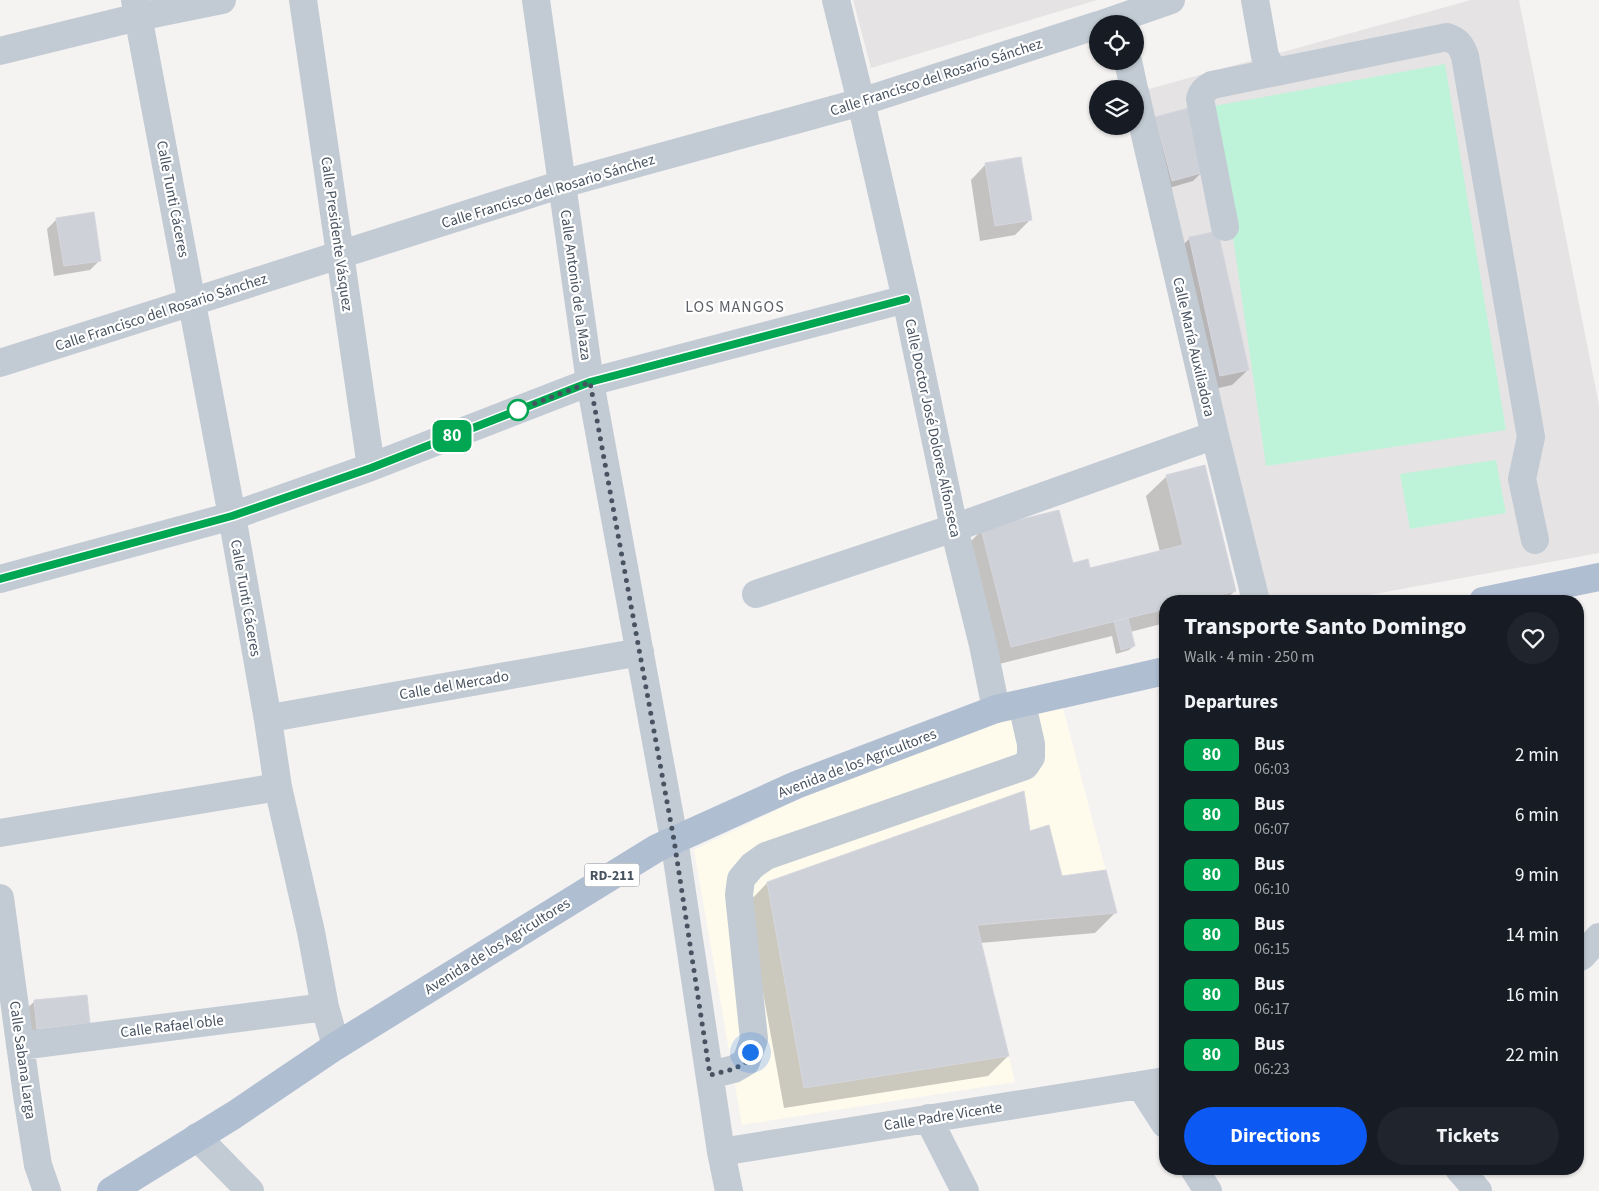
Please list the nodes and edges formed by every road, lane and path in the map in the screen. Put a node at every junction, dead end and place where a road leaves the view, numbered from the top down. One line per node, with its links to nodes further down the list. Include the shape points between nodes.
1 (222, 0): 7 (street)
2 (303, 0): 16 (street, Calle Presidente Vásquez)
3 (536, 0): 14 (street, Calle Antonio de la Maza)
4 (836, 0): 12 (street, Calle Doctor José Dolores Alfonseca)
5 (1171, 0): 8 (street, Calle Francisco del Rosario Sánchez)
6 (1255, 0): 11 (street)
7 (136, 9): 10 (street); 18 (street, Calle Tunti Cáceres)
8 (1131, 15)
9 (1089, 29): 12 (street, Calle Francisco del Rosario Sánchez)
10 (0, 51)
11 (1269, 64): 15 (street, via 1206,88 1200,99); 25 (street, via 1447,37 1461,46 1531,437 1522,479)
12 (861, 102): 14 (street, Calle Francisco del Rosario Sánchez); 17 (street, Calle Doctor José Dolores Alfonseca)
13 (1144, 129): 21 (street, Calle María Auxiliadora)
14 (562, 184): 16 (street, Calle Francisco del Rosario Sánchez); 20 (street, Calle Antonio de la Maza)
15 (1225, 227)
16 (340, 255): 18 (street, Calle Francisco del Rosario Sánchez); 22 (street, Calle Presidente Vásquez)
17 (906, 299): 20 (street); 24 (street, Calle Doctor José Dolores Alfonseca)
18 (192, 302): 19 (street, Calle Francisco del Rosario Sánchez); 23 (street, Calle Tunti Cáceres)
19 (0, 363)
20 (590, 382): 22 (street); 31 (street, Calle Antonio de la Maza)
21 (1215, 435): 24 (street); 29 (street, Calle María Auxiliadora)
22 (371, 468): 23 (street)
23 (232, 516): 27 (street); 34 (street, Calle Tunti Cáceres)
24 (954, 528): 28 (street); 33 (street, Calle Doctor José Dolores Alfonseca, via 983,645)
25 (1535, 540)
26 (1599, 577): 30 (main road)
27 (0, 579)
28 (756, 594)
29 (1255, 595)
30 (1512, 595)
31 (640, 652): 34 (street, Calle del Mercado); 37 (street, Calle Antonio de la Maza)
32 (1159, 672): 33 (main road, Avenida de los Agricultores / RD-211)
33 (1009, 706): 37 (main road, Avenida de los Agricultores / RD-211, via 796,785); 44 (street, Calle Doctor José Dolores Alfonseca, via 1031,744 1031,756 1025,766 766,856 741,879 738,895 754,1039 746,1062 734,1069)
34 (268, 720): 35 (street, Calle Tunti Cáceres)
35 (278, 786): 36 (street); 41 (street, Calle Tunti Cáceres)
36 (0, 833)
37 (674, 840): 43 (main road, Avenida de los Agricultores / RD-211); 44 (street, Calle Antonio de la Maza)
38 (0, 898): 42 (street, Calle Sabana Larga)
39 (1599, 937): 40 (street)
40 (1584, 954)
41 (325, 1007): 42 (street, Calle Rafael oble); 43 (street, Calle Tunti Cáceres)
42 (20, 1046): 52 (street, Calle Sabana Larga, via 38,1164)
43 (336, 1046): 48 (main road, Avenida de los Agricultores / RD-211)
44 (710, 1075): 49 (street, Calle Antonio de la Maza)
45 (1153, 1083): 46 (street); 47 (street, Calle Padre Vicente)
46 (1159, 1104)
47 (928, 1118): 49 (street, Calle Padre Vicente); 56 (street)
48 (197, 1137): 53 (main road, Avenida de los Agricultores / RD-211); 54 (street)
49 (722, 1152): 55 (street, Calle Antonio de la Maza)
50 (1198, 1175): 57 (street)
51 (1464, 1175): 58 (street)
52 (47, 1191)
53 (111, 1191)
54 (250, 1191)
55 (729, 1191)
56 (966, 1191)
57 (1208, 1191)
58 (1478, 1191)

